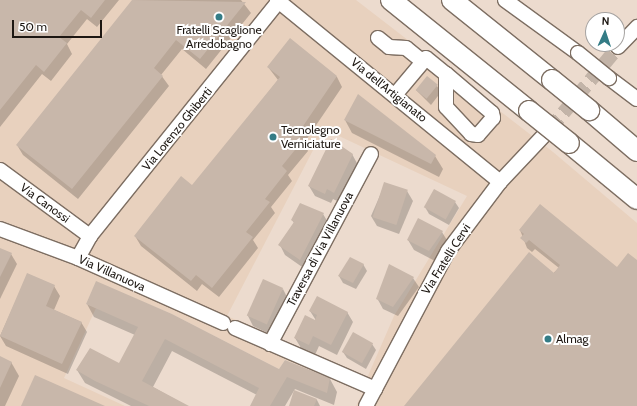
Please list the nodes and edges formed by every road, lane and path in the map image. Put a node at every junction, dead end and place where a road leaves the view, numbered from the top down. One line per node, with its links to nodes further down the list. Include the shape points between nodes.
1 (391, 0): 19 (highway, bridge)
2 (452, 0): 15 (highway, bridge)
3 (505, 0): 6 (street)
4 (514, 0): 6 (street)
5 (278, 1): 12 (street, Via dell'Artigianato); 21 (street, Via Lorenzo Ghiberti)
6 (539, 23): 13 (street, bridge)
7 (637, 27): 9 (street)
8 (378, 38): 10 (street, via 389,47 406,48)
9 (625, 40)
10 (423, 62): 11 (street, via 426,58); 12 (street)
11 (446, 74)
12 (395, 95): 18 (street, Via dell'Artigianato)
13 (634, 97)
14 (550, 129): 18 (street, Via Fratelli Cervi)
15 (637, 151)
16 (371, 154): 23 (street, Traversa di Via Villanuova)
17 (0, 170): 21 (street, Via Canossi)
18 (500, 182): 24 (street, Via Fratelli Cervi, via 448,252)
19 (637, 199)
20 (0, 229): 22 (street, Via Villanuova)
21 (90, 236): 22 (street, Via Lorenzo Ghiberti)
22 (78, 258): 23 (street, Via Villanuova)
23 (270, 344): 24 (street, Via Villanuova)
24 (375, 389): 25 (street, Via Fratelli Cervi)
25 (366, 406)

